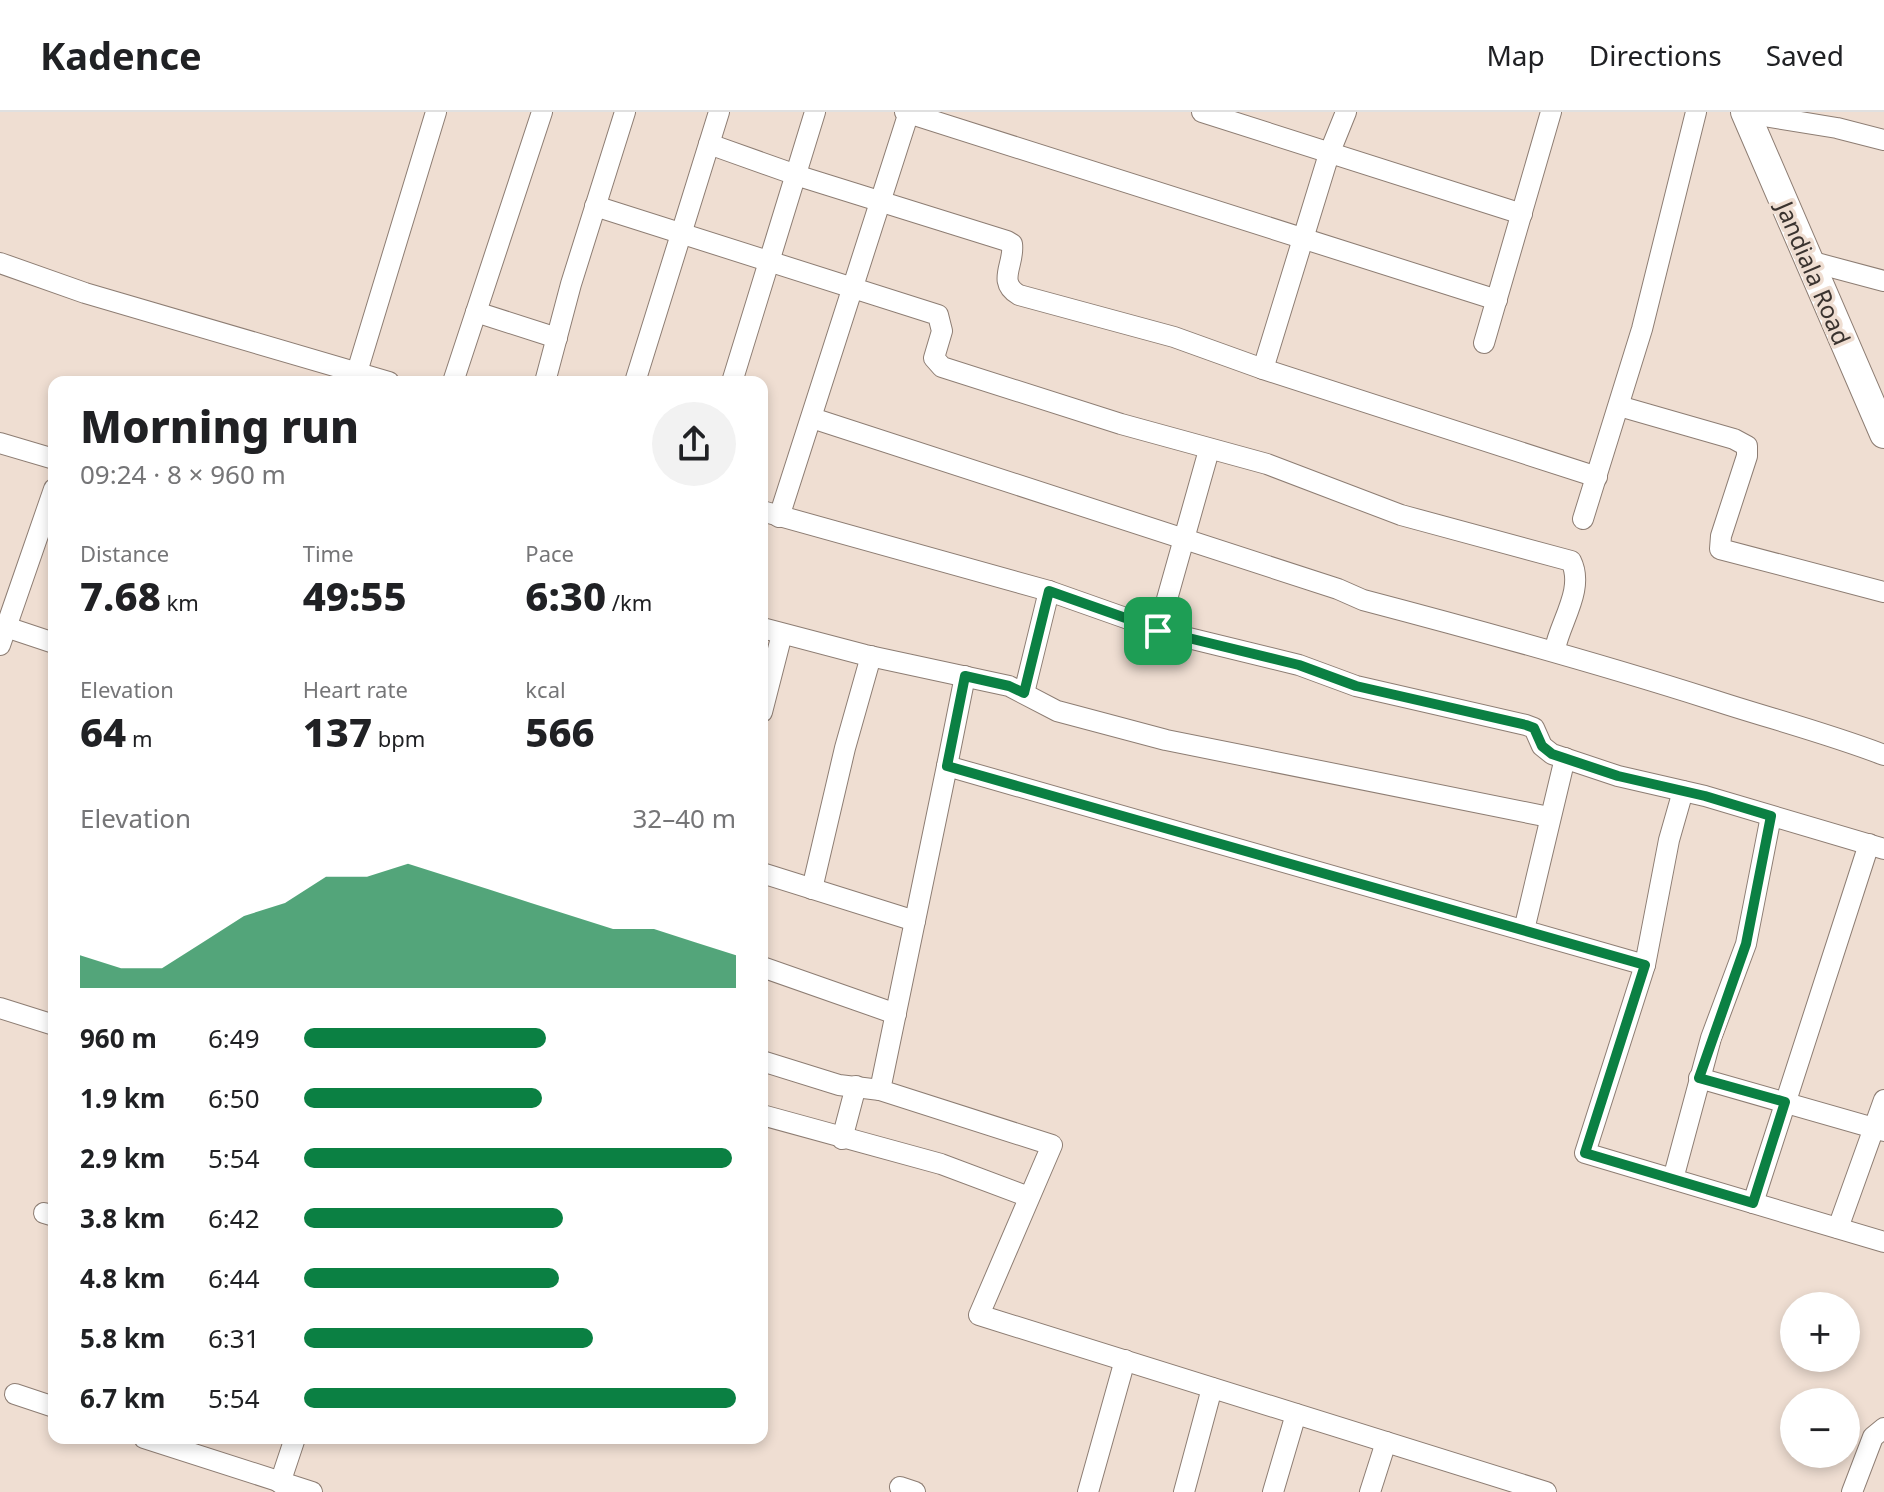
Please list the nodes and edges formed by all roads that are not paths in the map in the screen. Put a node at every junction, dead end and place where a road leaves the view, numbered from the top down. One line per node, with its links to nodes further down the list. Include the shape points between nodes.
1 (436, 112): 31 (street)
2 (542, 112): 27 (street)
3 (625, 112): 17 (street)
4 (719, 112): 13 (street)
5 (815, 112): 15 (street)
6 (908, 112): 16 (street); 20 (street)
7 (1202, 112): 14 (street)
8 (1346, 112): 14 (street)
9 (1551, 112): 18 (street)
10 (1696, 112): 37 (street)
11 (1745, 112): 12 (street); 21 (main road, Jandiala Road)
12 (1884, 140)
13 (709, 144): 15 (street); 19 (street)
14 (1329, 154): 18 (street); 20 (street)
15 (797, 175): 16 (street); 22 (street)
16 (882, 200): 25 (street); 30 (street, via 1012,244 1006,280 1019,295 1174,337)
17 (595, 206): 19 (street); 28 (street)
18 (1522, 214): 26 (street)
19 (681, 233): 22 (street); 35 (street)
20 (1303, 240): 26 (street); 30 (street)
21 (1809, 261): 24 (street); 39 (main road, Jandiala Road)
22 (769, 262): 25 (street); 36 (street)
23 (0, 263): 31 (street)
24 (1884, 281)
25 (854, 287): 38 (street); 41 (street, via 938,315 942,331 934,358 942,367)
26 (1497, 300): 29 (street)
27 (476, 312): 28 (street); 33 (street)
28 (557, 338): 34 (street)
29 (1484, 343)
30 (1263, 369): 43 (street)
31 (357, 372): 32 (street)
32 (370, 376)
33 (455, 376)
34 (547, 376)
35 (637, 376)
36 (734, 376)
37 (1619, 406): 43 (street); 49 (street, via 1747,446 1720,549)
38 (812, 418): 45 (street); 47 (street)
39 (1884, 434)
40 (0, 443): 42 (street)
41 (1209, 450): 47 (street); 54 (street, via 1267,464 1401,515 1571,561 1575,579)
42 (48, 457)
43 (1597, 477): 46 (street)
44 (48, 506): 52 (street)
45 (770, 514): 48 (street)
46 (1583, 519)
47 (1183, 541): 51 (street); 54 (street, via 1363,600)
48 (1049, 591): 51 (street); 58 (street)
49 (1884, 592)
50 (772, 631): 55 (street); 56 (street)
51 (1158, 631): 60 (street, via 1299,665 1356,686 1526,725 1538,733 1542,746)
52 (2, 638): 53 (street)
53 (48, 642)
54 (1555, 649): 59 (street)
55 (871, 656): 57 (street); 67 (street)
56 (768, 663)
57 (965, 676): 58 (street); 61 (street)
58 (1024, 693): 64 (street, via 1057,711 1166,740)
59 (1884, 755)
60 (1565, 758): 62 (street); 64 (street)
61 (947, 766): 68 (street); 69 (street)
62 (1683, 791): 63 (street); 70 (street)
63 (1771, 816): 65 (street); 76 (street, via 1746,944)
64 (1549, 817): 69 (street)
65 (1877, 846): 80 (street)
66 (768, 875): 67 (street)
67 (812, 889): 68 (street)
68 (915, 921): 73 (street)
69 (1524, 930): 70 (street)
70 (1645, 965): 84 (street, via 1585,1153)
71 (768, 969): 73 (street)
72 (0, 1008): 74 (street)
73 (896, 1014): 78 (street)
74 (48, 1023)
75 (768, 1063): 77 (street)
76 (1699, 1078): 80 (street); 84 (street)
77 (856, 1086): 78 (street); 83 (street)
78 (880, 1090): 85 (street, via 1052,1145)
79 (1884, 1100): 82 (street)
80 (1785, 1102): 82 (street); 86 (street)
81 (768, 1117): 83 (street)
82 (1880, 1130): 87 (street)
83 (842, 1139): 85 (street, via 941,1164)
84 (1673, 1179): 86 (street)
85 (1029, 1197): 89 (street, via 979,1315)
86 (1753, 1203): 87 (street)
87 (1838, 1228): 88 (street)
88 (1884, 1242)
89 (1125, 1360): 90 (street); 100 (street)
90 (1212, 1388): 93 (street); 101 (street)
91 (15, 1394): 92 (street)
92 (48, 1405)
93 (1296, 1414): 95 (street); 102 (street)
94 (1884, 1428): 105 (street, via 1873,1437)
95 (1386, 1442): 103 (street); 104 (street)
96 (293, 1444): 98 (street)
97 (197, 1446): 98 (street)
98 (280, 1483): 99 (street)
99 (312, 1492)
100 (1088, 1492)
101 (1184, 1492)
102 (1273, 1492)
103 (1370, 1492)
104 (1546, 1492)
105 (1852, 1492)

